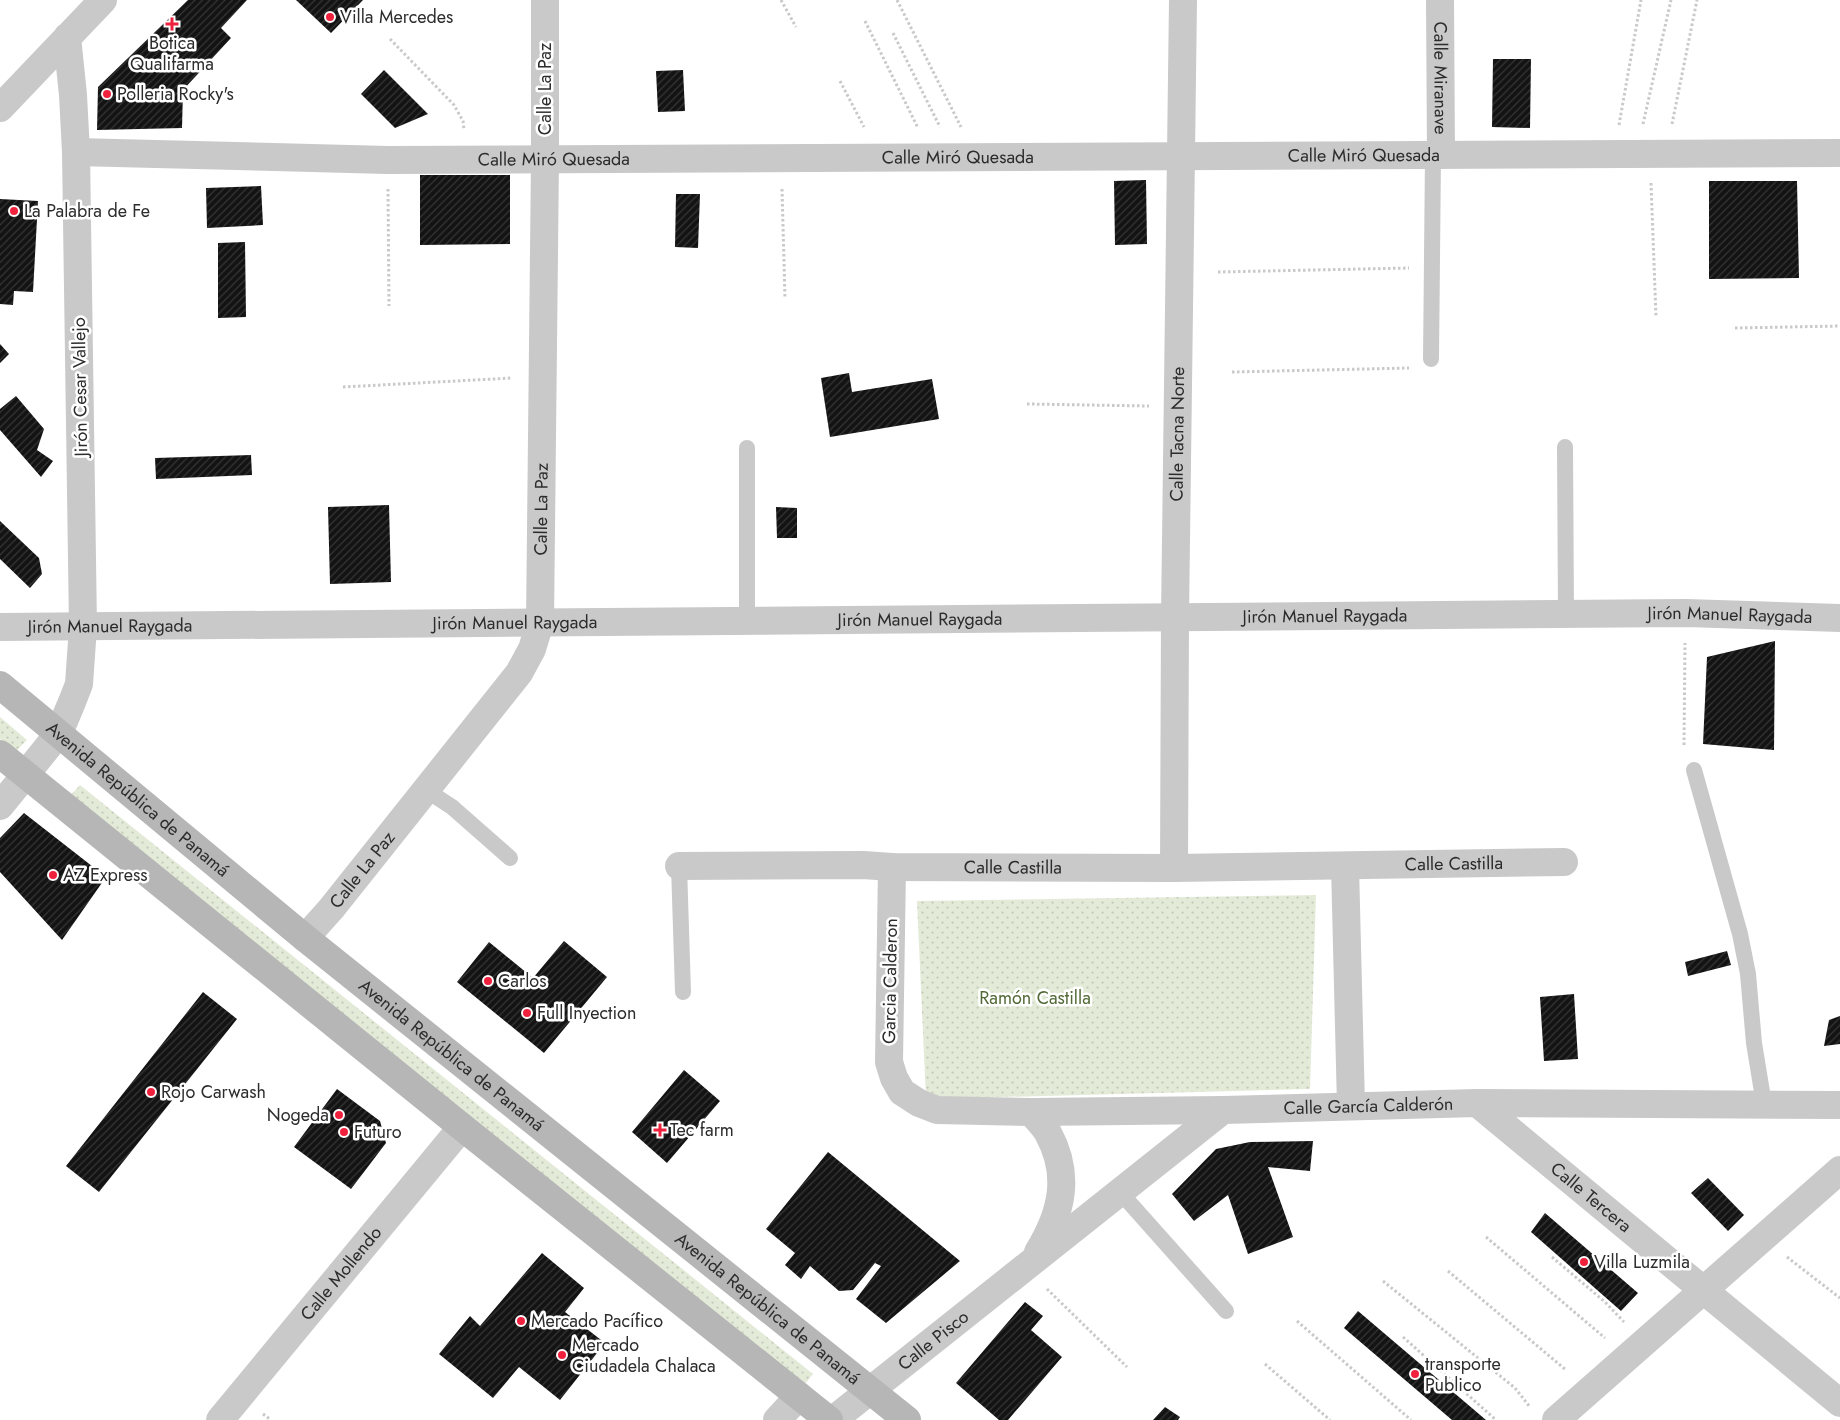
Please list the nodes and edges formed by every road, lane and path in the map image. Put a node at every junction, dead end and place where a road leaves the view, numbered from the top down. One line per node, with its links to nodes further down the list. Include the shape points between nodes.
1 (103, 0): 13 (street)
2 (781, 0): 11 (path)
3 (897, 0): 24 (path)
4 (1183, 0): 21 (street, Calle Tacna Norte)
5 (1440, 0): 20 (street, Calle Miranave)
6 (1641, 0): 19 (path)
7 (1671, 0): 19 (path)
8 (1697, 0): 19 (path)
9 (546, 1): 25 (street, Calle La Paz)
10 (865, 20): 24 (path)
11 (796, 27)
12 (893, 33): 24 (path)
13 (67, 36): 16 (street); 17 (street, Jirón Cesar Vallejo)
14 (390, 39): 27 (path, via 454,105 464,121)
15 (840, 81): 23 (path)
16 (0, 108)
17 (76, 152): 26 (street, Calle Miró Quesada); 50 (street, Jirón Cesar Vallejo)
18 (1840, 153): 19 (street, Calle Miró Quesada)
19 (1641, 154): 20 (street, Calle Miró Quesada); 32 (path)
20 (1437, 155): 21 (street, Calle Miró Quesada); 28 (lane)
21 (1180, 157): 24 (street, Calle Miró Quesada); 40 (street, Calle Tacna Norte)
22 (782, 158): 23 (street, Calle Miró Quesada); 25 (street, Calle Miró Quesada); 30 (path)
23 (879, 158): 24 (street, Calle Miró Quesada)
24 (955, 158)
25 (545, 159): 27 (street, Calle Miró Quesada); 37 (street, Calle La Paz)
26 (388, 160): 27 (street, Calle Miró Quesada); 31 (path)
27 (465, 160)
28 (1432, 268): 29 (path); 35 (lane)
29 (1218, 272)
30 (785, 298)
31 (389, 306)
32 (1656, 317)
33 (1840, 326): 34 (path)
34 (1735, 328)
35 (1431, 359): 36 (path, via 1411,368)
36 (1232, 372)
37 (543, 377): 38 (path); 48 (street, Calle La Paz)
38 (343, 387)
39 (1027, 404): 40 (path)
40 (1177, 407): 45 (street, Calle Tacna Norte)
41 (1565, 447): 44 (lane)
42 (747, 448): 47 (lane)
43 (1686, 613): 44 (street, Jirón Manuel Raygada); 46 (street, Jirón Manuel Raygada); 53 (path)
44 (1566, 614): 45 (street, Jirón Manuel Raygada)
45 (1175, 617): 47 (street, Jirón Manuel Raygada); 64 (street, Calle Tacna Norte)
46 (1840, 618)
47 (747, 621): 48 (street, Jirón Manuel Raygada)
48 (540, 623): 50 (street, Jirón Manuel Raygada); 57 (street, Calle La Paz, via 532,649 519,673)
49 (0, 627): 50 (street, Jirón Manuel Raygada)
50 (84, 627): 52 (street, Jirón Cesar Vallejo, via 79,684)
51 (0, 685): 52 (main road, Avenida República de Panamá)
52 (59, 734): 56 (street, Jirón Cesar Vallejo); 65 (main road, Avenida República de Panamá)
53 (1684, 745)
54 (0, 754): 56 (main road)
55 (1694, 770): 69 (lane, via 1740,934)
56 (26, 774): 58 (street, Jirón Cesar Vallejo); 74 (main road)
57 (426, 790): 59 (lane, via 452,807); 65 (street, Calle La Paz)
58 (0, 806)
59 (510, 858)
60 (1564, 862): 62 (street, Calle Castilla)
61 (679, 866): 63 (street, Calle Castilla); 66 (lane)
62 (1345, 866): 64 (street, Calle Castilla); 71 (street)
63 (892, 867): 64 (street, Calle Castilla); 67 (street, Garcia Calderon, via 889,1062)
64 (1174, 868)
65 (306, 938): 91 (main road, Avenida República de Panamá)
66 (683, 992)
67 (902, 1092): 73 (street, Calle García Calderón, via 937,1110)
68 (1477, 1103): 69 (street, Calle García Calderón); 71 (street, Calle García Calderón); 83 (street, Calle Tercera)
69 (1764, 1104): 70 (street, Calle García Calderón)
70 (1840, 1105)
71 (1351, 1106): 72 (street, Calle García Calderón)
72 (1223, 1110): 73 (street, Calle García Calderón); 76 (street, Calle Pisco)
73 (1031, 1112): 80 (street, Calle Pisco, via 1051,1140 1058,1156 1062,1182 1060,1207 1051,1232)
74 (462, 1127): 93 (main road); 96 (street, Calle Mollendo)
75 (1840, 1170): 78 (street)
76 (1120, 1192): 80 (street, Calle Pisco); 85 (lane)
77 (1486, 1237): 88 (path, via 1600,1332)
78 (1763, 1238): 83 (street); 84 (path)
79 (1552, 1257): 88 (path, via 1605,1302)
80 (1029, 1265): 90 (path); 91 (street, Calle Pisco)
81 (1448, 1271): 92 (path, via 1560,1364)
82 (1383, 1281): 95 (path)
83 (1704, 1290): 88 (street); 94 (street, Calle Tercera)
84 (1840, 1298)
85 (1226, 1311)
86 (1297, 1321): 102 (path)
87 (1403, 1337): 103 (path)
88 (1634, 1351): 92 (street)
89 (1265, 1364): 101 (path)
90 (1127, 1367)
91 (871, 1390): 99 (street, Calle Pisco); 100 (main road, Avenida República de Panamá)
92 (1588, 1392): 95 (street)
93 (799, 1396): 97 (street); 98 (main road)
94 (1840, 1403)
95 (1546, 1417)
96 (220, 1420)
97 (777, 1420)
98 (829, 1420)
99 (834, 1420)
100 (907, 1420)
101 (1330, 1420)
102 (1411, 1420)
103 (1496, 1420)

